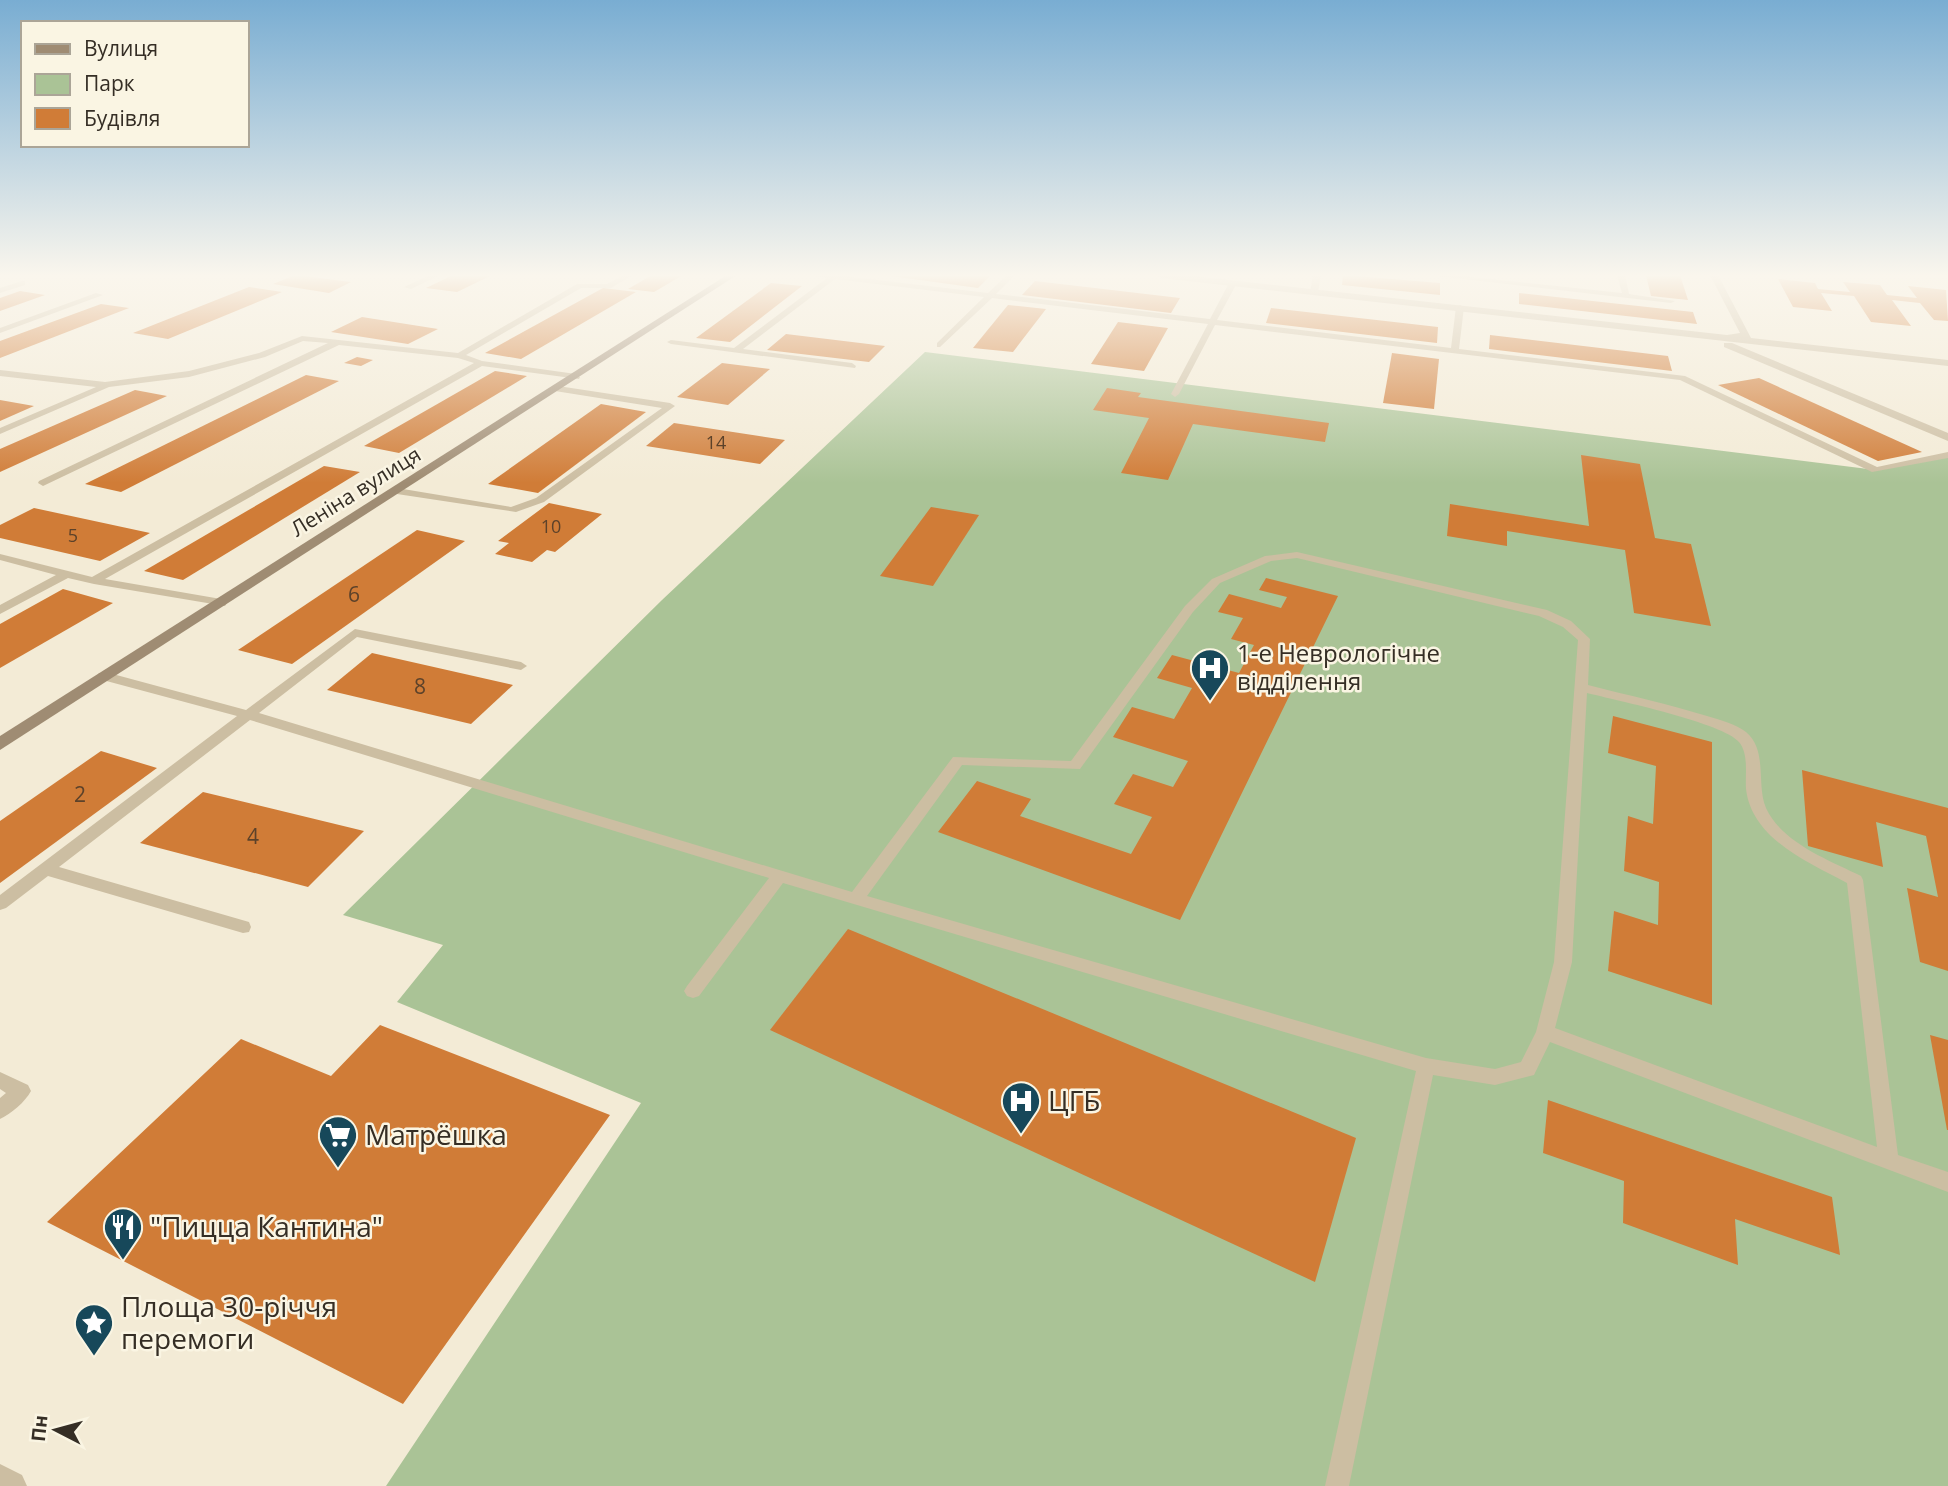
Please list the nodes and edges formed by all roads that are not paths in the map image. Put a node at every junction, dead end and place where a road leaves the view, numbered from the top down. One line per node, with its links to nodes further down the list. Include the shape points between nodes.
1 (287, 344): 21 (lane, via 189,374)
2 (333, 344): 27 (lane)
3 (358, 344): 15 (lane)
4 (480, 344): 15 (lane)
5 (626, 344): 20 (street, Леніна вулиця)
6 (690, 344): 13 (lane)
7 (744, 344): 13 (lane)
8 (1201, 344): 23 (lane)
9 (1401, 344): 14 (lane)
10 (1456, 344): 14 (lane)
11 (1728, 344): 25 (street)
12 (1782, 344): 17 (street)
13 (736, 350): 18 (lane)
14 (1455, 351): 26 (lane, via 1682,378 1876,470)
15 (460, 356): 16 (lane)
16 (481, 363): 20 (lane); 31 (lane)
17 (1948, 363)
18 (852, 366)
19 (0, 373): 21 (lane)
20 (576, 377): 22 (street, Леніна вулиця)
21 (105, 385): 24 (lane)
22 (558, 389): 28 (street, Леніна вулиця); 28 (lane, via 670,406 540,500 512,510)
23 (1175, 394)
24 (0, 431)
25 (1948, 437)
26 (1948, 455)
27 (43, 483)
28 (397, 491): 32 (street, Леніна вулиця)
29 (0, 557): 30 (lane)
30 (68, 573): 31 (lane); 33 (lane)
31 (94, 581): 32 (lane)
32 (221, 603): 35 (street, Леніна вулиця)
33 (0, 610)
34 (521, 666): 37 (lane, via 355,633)
35 (104, 677): 37 (lane); 38 (street, Леніна вулиця)
36 (1583, 688): 41 (lane, via 1584,639 1567,624 1543,613 1297,555 1269,558 1216,581 1189,609 1075,766 958,760); 45 (lane, via 1563,962); 49 (lane, via 1742,734 1751,751 1754,794 1763,820 1803,852 1855,880)
37 (249, 715): 39 (lane); 40 (lane)
38 (0, 744)
39 (44, 869): 42 (lane); 43 (lane)
40 (780, 875): 41 (lane); 44 (lane)
41 (856, 899): 46 (lane)
42 (0, 904)
43 (243, 927)
44 (693, 991)
45 (1545, 1032): 46 (lane, via 1527,1069 1495,1077); 49 (lane)
46 (1426, 1066): 53 (lane)
47 (0, 1080): 48 (lane, via 21,1091)
48 (0, 1110)
49 (1889, 1161): 50 (lane)
50 (1948, 1182)
51 (0, 1479): 52 (street)
52 (11, 1486)
53 (1337, 1486)

